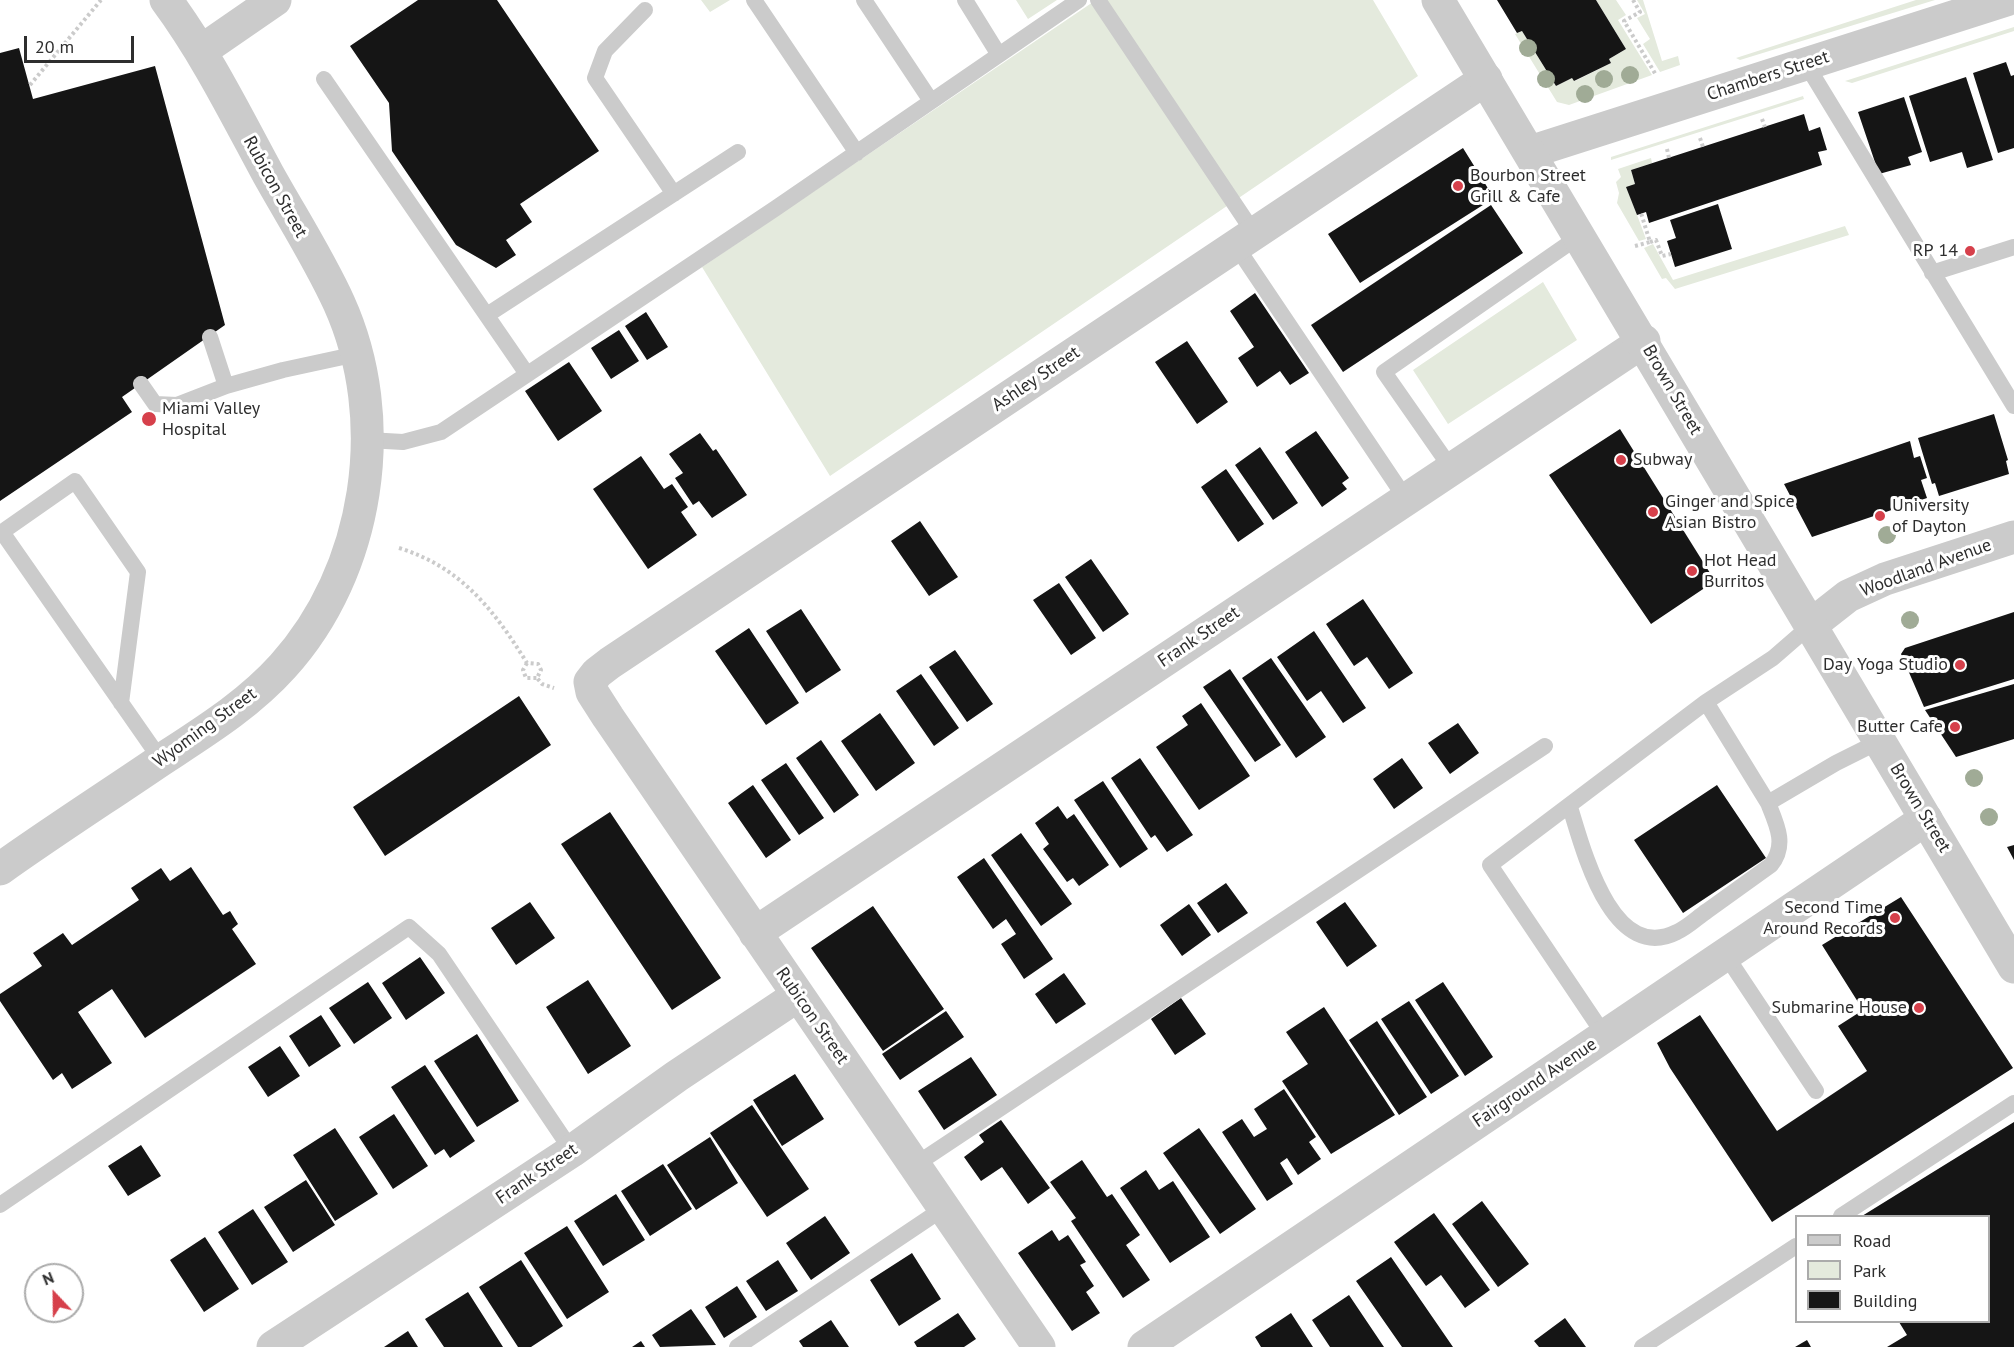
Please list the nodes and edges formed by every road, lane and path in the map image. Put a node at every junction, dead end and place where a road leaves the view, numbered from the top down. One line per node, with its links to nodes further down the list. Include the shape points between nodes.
1 (101, 0): 19 (path)
2 (166, 0): 13 (street, Rubicon Street)
3 (275, 0): 13 (street)
4 (754, 0): 28 (lane)
5 (864, 0): 20 (lane)
6 (965, 0): 14 (lane)
7 (1079, 0): 14 (lane)
8 (1098, 0): 33 (lane)
9 (1438, 0): 18 (street, Brown Street)
10 (1633, 0): 16 (path, via 1640,12 1624,21)
11 (2006, 0): 15 (street, Chambers Street)
12 (645, 10): 30 (lane, via 605,51 596,78)
13 (201, 51): 41 (street, Rubicon Street, via 339,304)
14 (999, 55): 20 (lane)
15 (1806, 64): 27 (street, Chambers Street); 38 (lane)
16 (1658, 78)
17 (324, 79): 39 (lane)
18 (1486, 79): 27 (street, Brown Street); 33 (street, Ashley Street)
19 (30, 85)
20 (931, 101): 28 (lane)
21 (1762, 119): 22 (path)
22 (1765, 127)
23 (1700, 138): 24 (path)
24 (1703, 147)
25 (1666, 150): 29 (path)
26 (738, 152): 30 (lane)
27 (1530, 152): 32 (street, Brown Street)
28 (857, 153): 43 (lane)
29 (1669, 158)
30 (674, 194): 39 (lane)
31 (1641, 213): 34 (path)
32 (1581, 236): 42 (street, Brown Street); 48 (lane, via 1384,372)
33 (1245, 239): 49 (lane); 55 (street, Ashley Street, via 610,663)
34 (1650, 242): 35 (path); 37 (path, via 1656,240 1662,256)
35 (1635, 246)
36 (2014, 247): 38 (lane)
37 (1671, 254)
38 (1932, 273): 46 (lane)
39 (487, 315): 43 (lane)
40 (210, 337): 45 (lane)
41 (352, 339): 45 (lane, via 284,370); 47 (street, Wyoming Street, via 368,420)
42 (1644, 341): 48 (street, Frank Street); 52 (street, Brown Street)
43 (527, 374): 47 (lane, via 441,432 403,442)
44 (141, 384): 45 (lane, via 155,404 165,406)
45 (226, 387)
46 (2014, 406)
47 (368, 440): 61 (street, Wyoming Street, via 360,517 320,618 284,665 247,702)
48 (1451, 468): 49 (street, Frank Street)
49 (1406, 499): 66 (street, Frank Street)
50 (2014, 537): 52 (street, Woodland Avenue, via 1885,579 1848,596)
51 (399, 548): 53 (path, via 438,563 458,577 502,624)
52 (1811, 625): 57 (lane, via 1773,658); 59 (street, Brown Street)
53 (527, 663): 54 (path, via 538,664 541,670); 54 (path, via 523,670 526,678)
54 (537, 678): 56 (path)
55 (590, 682): 66 (street, Rubicon Street, via 599,704)
56 (554, 688)
57 (1706, 702): 62 (lane); 63 (lane)
58 (121, 704): 58 (lane, via 2,532 75,482 138,572); 61 (lane)
59 (1880, 741): 62 (lane); 64 (street, Brown Street)
60 (1545, 746): 74 (lane)
61 (161, 760): 65 (street, Wyoming Street)
62 (1768, 803): 63 (lane, via 1780,834 1780,853 1771,865 1676,933 1648,938 1625,926 1607,904 1595,881)
63 (1570, 807): 70 (lane, via 1490,865)
64 (1926, 819): 67 (street, Fairground Avenue); 68 (street, Brown Street)
65 (2, 862)
66 (755, 933): 69 (street, Rubicon Street)
67 (1725, 954): 70 (street, Fairground Avenue); 71 (lane)
68 (2014, 967)
69 (797, 996): 73 (street, Frank Street); 74 (street, Rubicon Street)
70 (1605, 1036): 82 (street, Fairground Avenue)
71 (1816, 1091)
72 (2014, 1103): 77 (lane)
73 (572, 1151): 75 (lane, via 439,954 409,927); 79 (street, Frank Street)
74 (915, 1165): 76 (street, Rubicon Street)
75 (0, 1205)
76 (944, 1208): 80 (lane); 81 (street, Rubicon Street)
77 (1843, 1215)
78 (1795, 1247): 83 (lane)
79 (273, 1347)
80 (737, 1347)
81 (1039, 1347)
82 (1144, 1347)
83 (1642, 1347)

